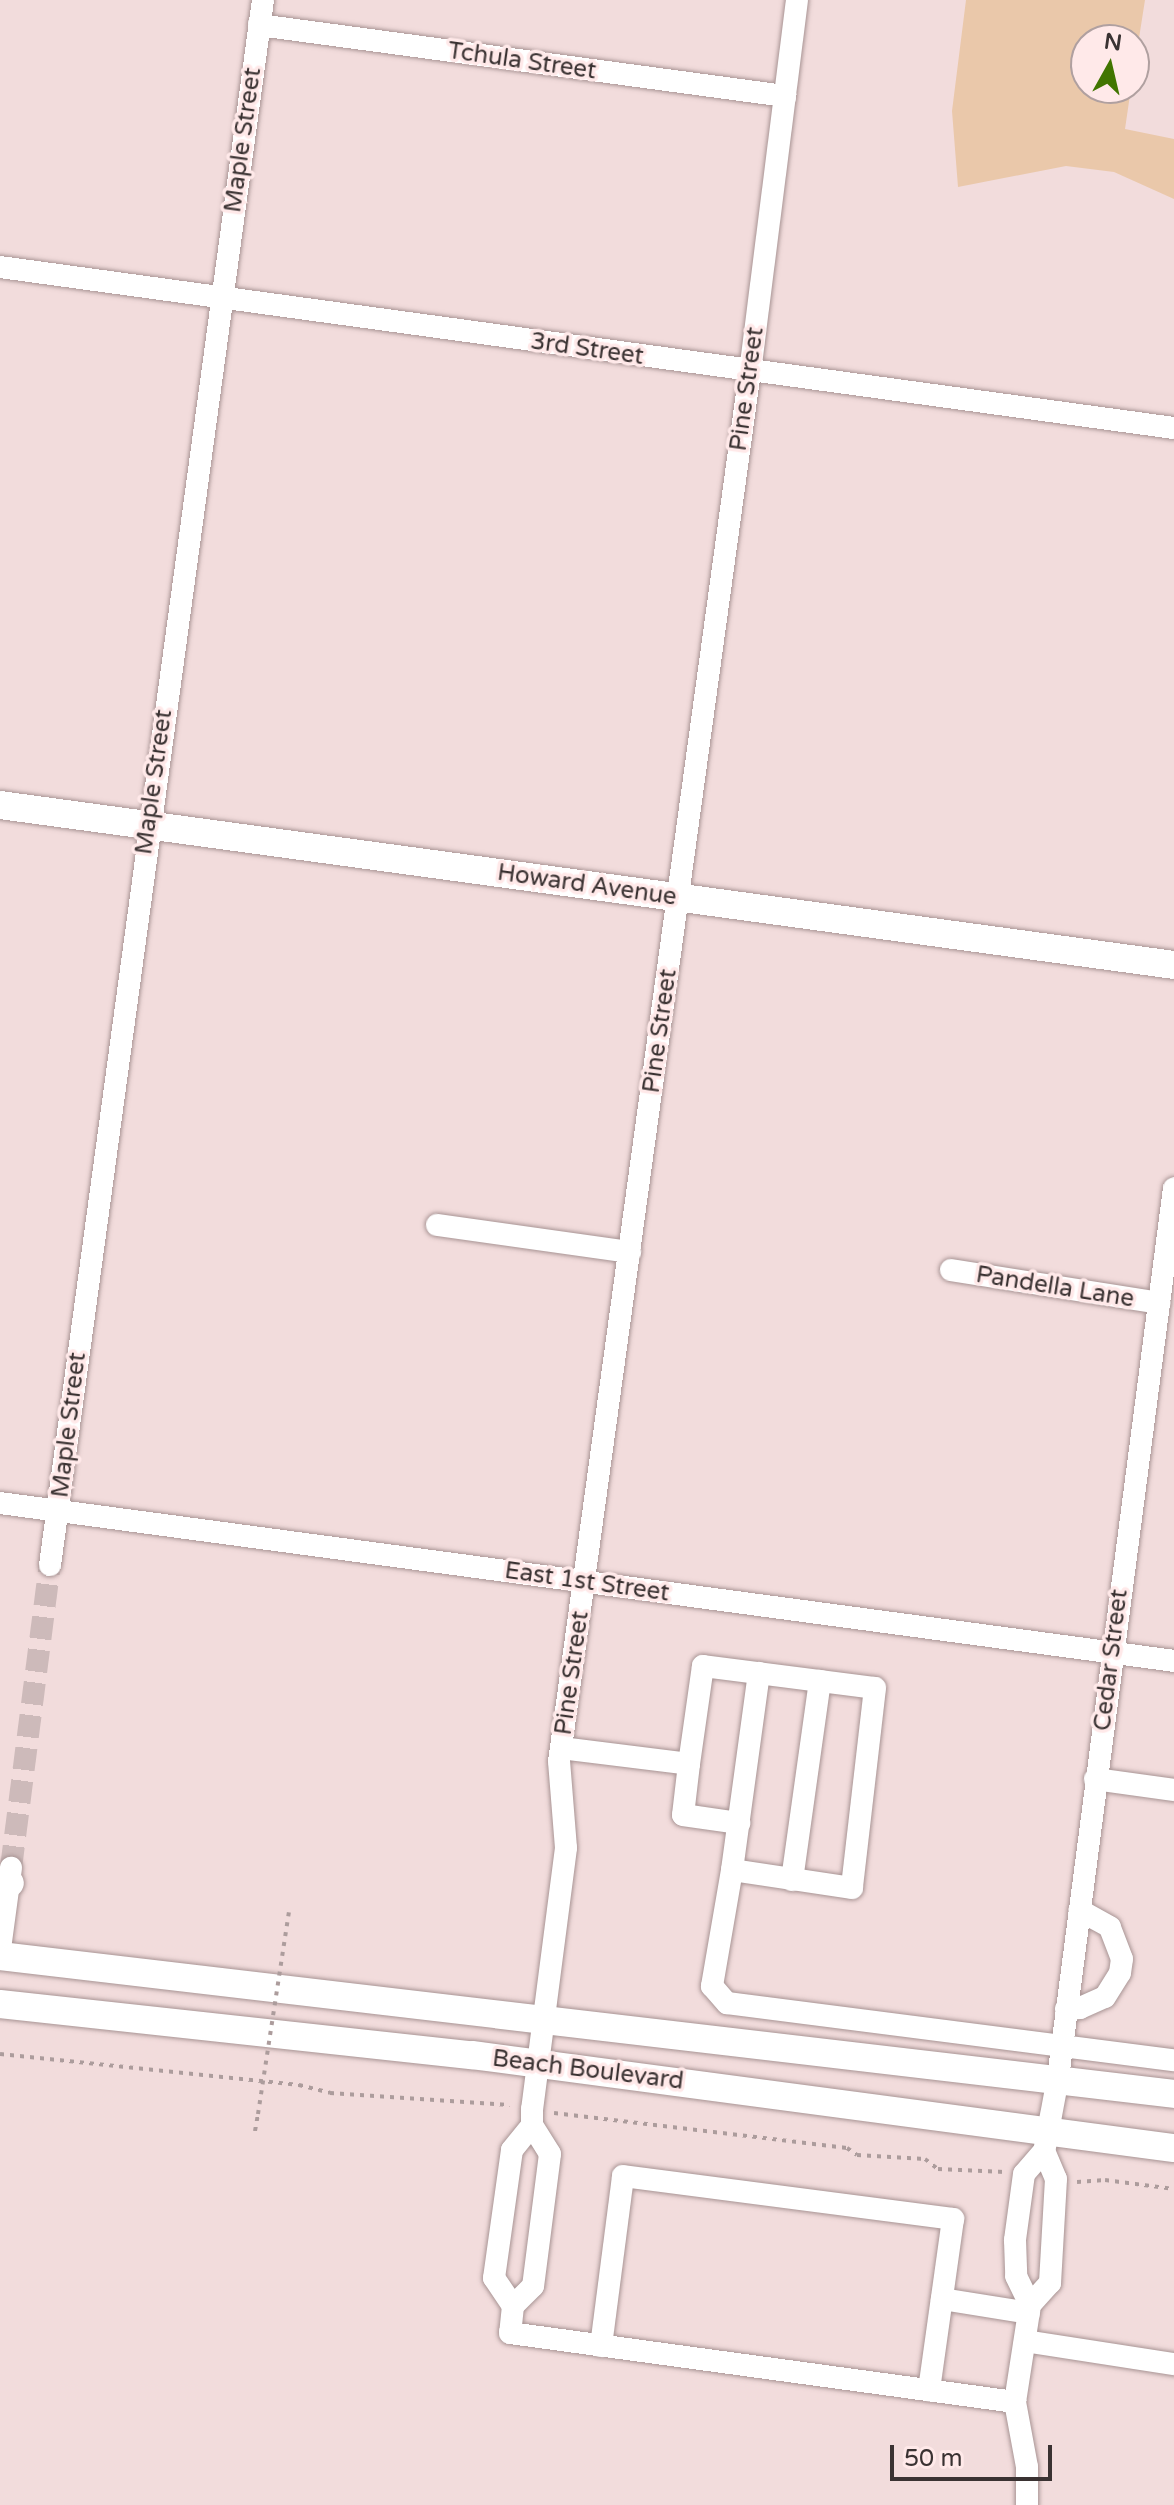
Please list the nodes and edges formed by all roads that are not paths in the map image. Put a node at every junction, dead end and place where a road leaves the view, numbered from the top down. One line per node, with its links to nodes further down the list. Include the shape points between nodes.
1 (263, 0): 3 (street, Maple Street)
2 (797, 0): 4 (street, Pine Street)
3 (259, 25): 4 (street, Tchula Street); 6 (street, Maple Street)
4 (785, 96): 7 (street, Pine Street)
5 (0, 267): 6 (street, 3rd Street)
6 (221, 298): 7 (street, 3rd Street); 10 (street, Maple Street)
7 (750, 371): 8 (street, 3rd Street); 11 (street, Pine Street)
8 (1174, 428)
9 (0, 805): 10 (main road, Howard Avenue)
10 (148, 825): 11 (main road, Howard Avenue); 19 (street, Maple Street)
11 (678, 898): 12 (main road, Howard Avenue); 15 (street, Pine Street)
12 (1174, 965)
13 (1174, 1189): 17 (street, Cedar Street)
14 (437, 1225): 15 (street)
15 (630, 1252): 21 (street, Pine Street)
16 (951, 1270): 17 (street, Pandella Lane)
17 (1159, 1303): 22 (street, Cedar Street)
18 (0, 1503): 19 (street, East 1st Street)
19 (58, 1511): 20 (street, Maple Street); 21 (street, East 1st Street)
20 (50, 1565)
21 (585, 1582): 22 (street, East 1st Street); 26 (street, Pine Street)
22 (1111, 1653): 23 (street, East 1st Street); 28 (street, Cedar Street)
23 (1174, 1661)
24 (759, 1673): 25 (street); 27 (street, via 703,1666); 30 (street)
25 (820, 1681): 33 (street); 33 (street, via 875,1688 852,1888)
26 (561, 1748): 27 (street); 39 (street, Pine Street, via 566,1848)
27 (689, 1764): 30 (street, via 683,1815)
28 (1095, 1779): 29 (street); 34 (street, Cedar Street)
29 (1174, 1790)
30 (739, 1823): 31 (street)
31 (732, 1870): 33 (street); 40 (street, via 712,1986 727,2003)
32 (7, 1880): 35 (street)
33 (792, 1880)
34 (1079, 1910): 38 (street, Cedar Street); 38 (street, via 1110,1927 1122,1959 1105,1997)
35 (0, 1949)
36 (0, 1956): 39 (main road, Beach Boulevard)
37 (0, 2004): 42 (main road, Beach Boulevard)
38 (1066, 2009): 40 (street, Cedar Street)
39 (542, 2019): 42 (street, Pine Street); 43 (main road, Beach Boulevard)
40 (1062, 2045): 41 (street); 43 (street, Cedar Street)
41 (1174, 2060)
42 (535, 2063): 45 (street, Pine Street); 46 (main road, Beach Boulevard)
43 (1058, 2078): 44 (main road, Beach Boulevard); 46 (street, Cedar Street)
44 (1174, 2094)
45 (532, 2125): 49 (street, via 512,2150 494,2278); 49 (street, via 550,2154 533,2286)
46 (1046, 2141): 47 (main road, Beach Boulevard); 50 (street, via 1056,2179 1050,2283); 50 (street, via 1024,2174 1015,2240 1016,2276)
47 (1174, 2148)
48 (942, 2299): 50 (street); 52 (street, via 953,2219 623,2176); 54 (street)
49 (513, 2306): 52 (street, via 510,2333)
50 (1030, 2309): 51 (street)
51 (1025, 2341): 53 (street); 55 (street)
52 (601, 2346): 54 (street)
53 (1174, 2364)
54 (929, 2390): 55 (street)
55 (1015, 2402): 56 (street, via 1027,2467)
56 (1027, 2505)

